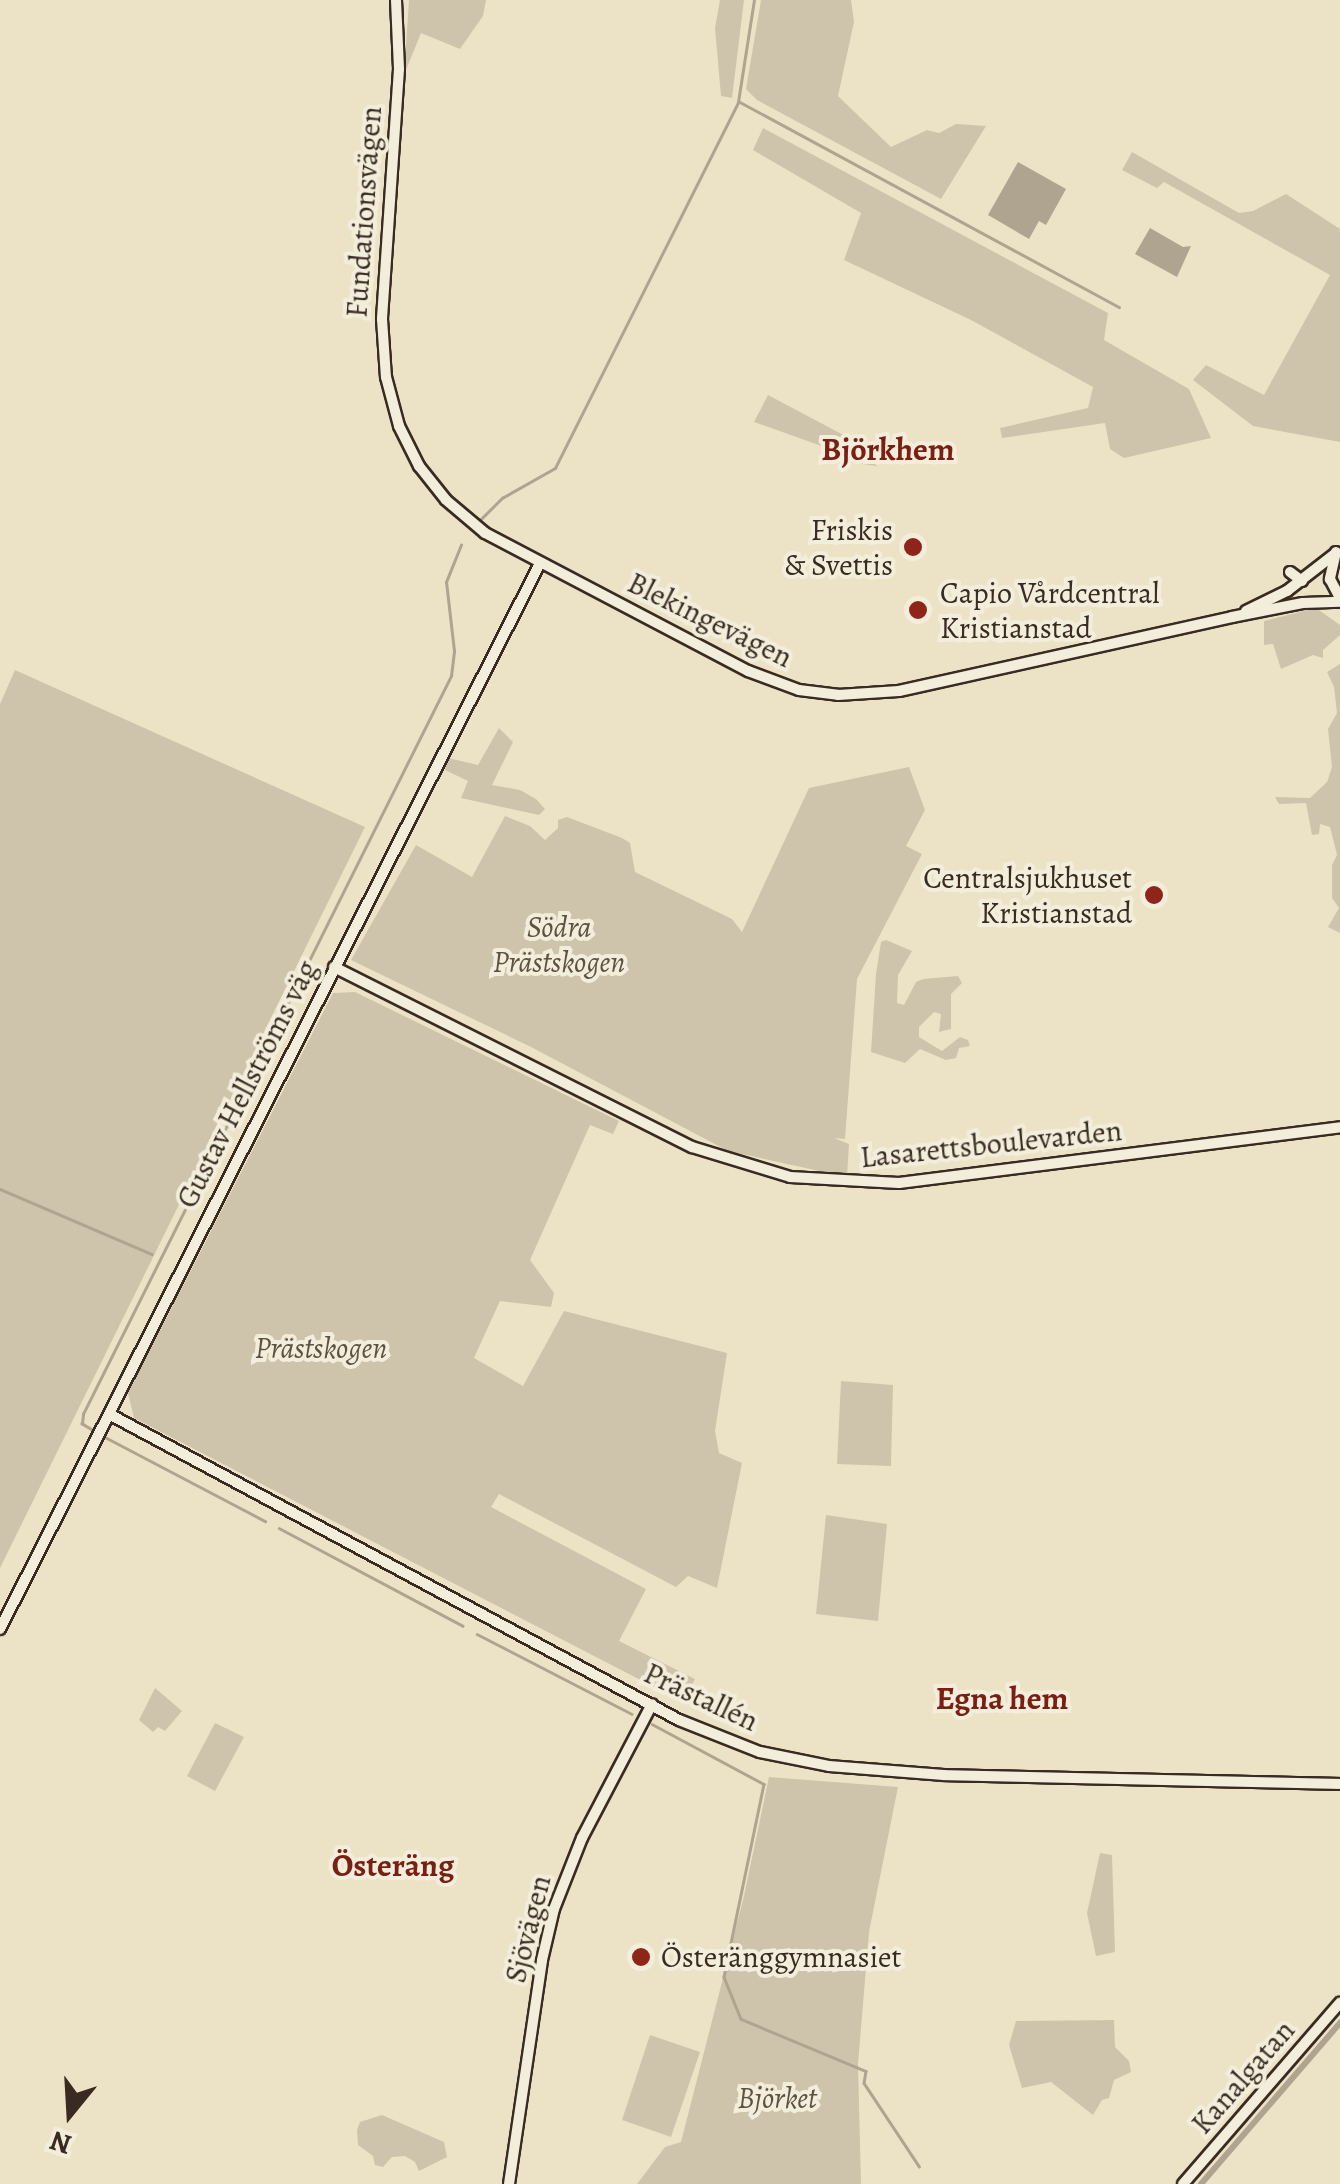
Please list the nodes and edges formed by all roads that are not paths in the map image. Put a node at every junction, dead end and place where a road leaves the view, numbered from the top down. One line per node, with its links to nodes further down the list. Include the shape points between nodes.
1 (393, 0): 2 (street, Fundationsvägen, via 399,50 382,319)
2 (386, 376): 4 (street, Blekingevägen, via 406,441 436,489 472,524)
3 (1339, 549): 6 (street, Blekingevägen); 7 (street, via 1330,580)
4 (540, 563): 8 (street, Blekingevägen, via 748,672 798,690 838,695 899,691); 9 (street, Gustav Hellströms väg)
5 (1290, 572): 6 (street)
6 (1302, 581): 8 (street, Blekingevägen)
7 (1340, 600): 8 (street, Blekingevägen)
8 (1232, 618)
9 (334, 968): 10 (street, Lasarettsboulevarden, via 692,1148 790,1177 898,1183); 11 (street, Gustav Hellströms väg)
10 (1340, 1127)
11 (108, 1414): 12 (street, Gustav Hellströms väg); 13 (street, Prästallén)
12 (0, 1629)
13 (652, 1704): 14 (street, Prästallén, via 760,1752 829,1766); 16 (street, Sjövägen, via 582,1838 554,1908)
14 (1340, 1784)
15 (1340, 2003): 17 (street, Kanalgatan)
16 (508, 2184)
17 (1183, 2184)

